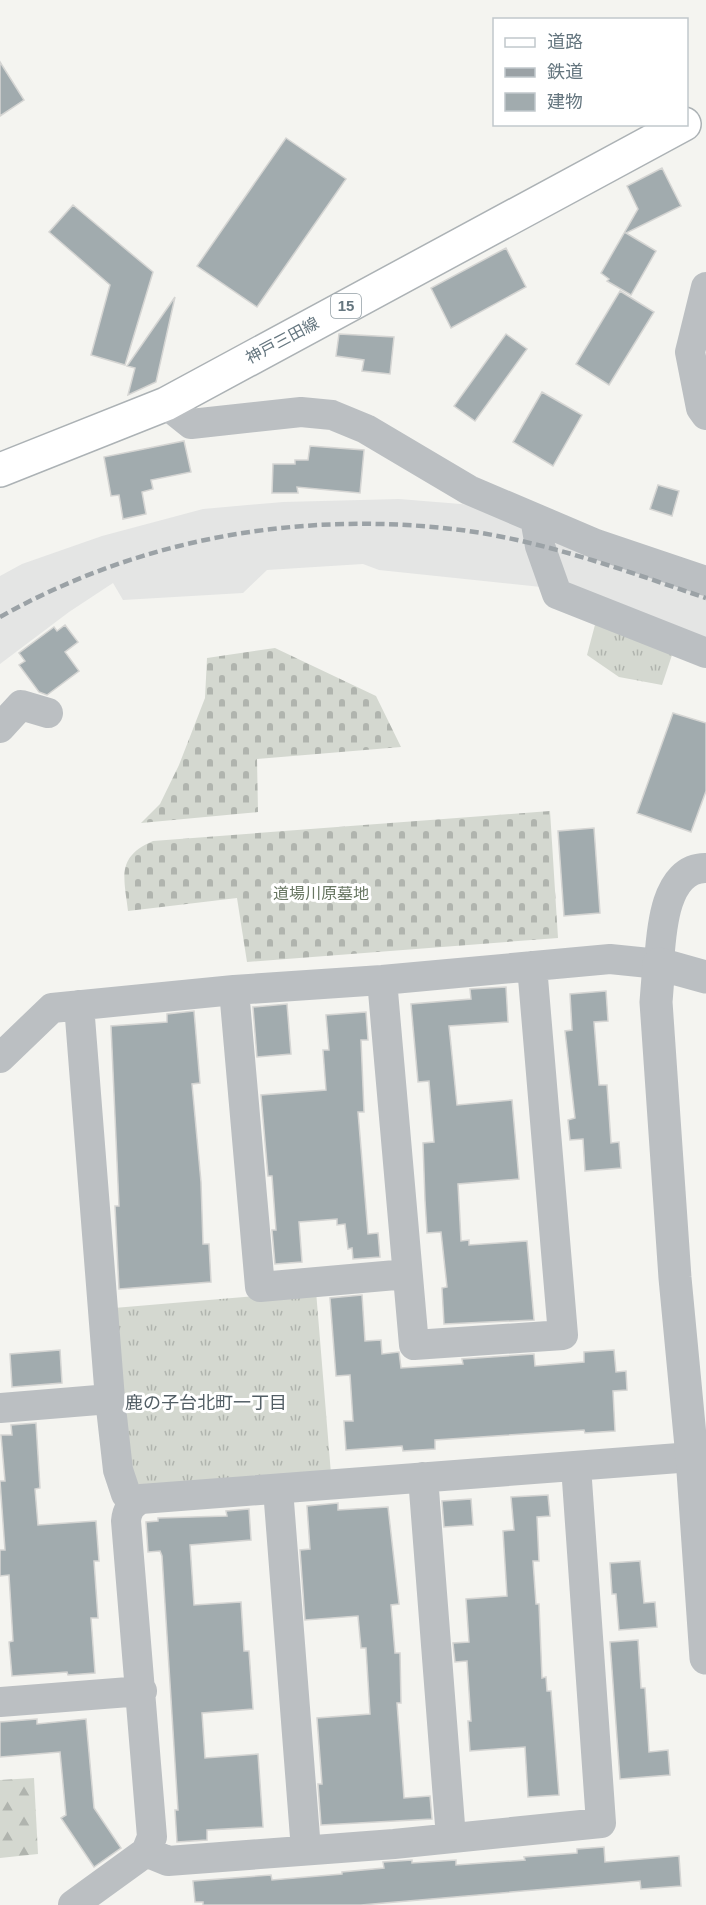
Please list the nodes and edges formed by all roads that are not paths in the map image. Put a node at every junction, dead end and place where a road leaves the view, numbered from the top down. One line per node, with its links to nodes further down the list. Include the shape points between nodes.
1 (706, 114): 2 (main road, 神戸三田線 / 15)
2 (688, 123)
3 (681, 126): 5 (main road, 神戸三田線 / 15)
4 (706, 287): 6 (street, via 690,352 701,408)
5 (166, 404): 7 (main road, 神戸三田線 / 15); 8 (street, via 191,424 301,412 332,415 366,429 469,490)
6 (706, 415)
7 (0, 470)
8 (535, 518): 9 (street, via 596,544); 10 (street, via 557,594)
9 (706, 581)
10 (706, 653)
11 (48, 713): 12 (street, via 21,705)
12 (0, 728)
13 (706, 868): 14 (street, via 686,874 674,889 661,929)
14 (660, 964): 15 (street, via 610,959); 16 (street); 24 (street, via 656,1002 675,1278)
15 (532, 966): 17 (street); 21 (street, via 563,1335 414,1345)
16 (706, 978)
17 (382, 980): 18 (street); 21 (street)
18 (234, 990): 19 (street); 21 (street, via 260,1287)
19 (79, 1005): 20 (street, via 52,1008); 22 (street)
20 (0, 1058)
21 (407, 1274)
22 (110, 1399): 23 (street); 28 (street, via 118,1470 126,1494)
23 (0, 1408)
24 (699, 1457): 25 (street); 29 (street)
25 (576, 1466): 26 (street); 32 (street, via 602,1823)
26 (423, 1477): 27 (street); 32 (street)
27 (278, 1489): 28 (street, via 141,1499); 33 (street)
28 (134, 1503): 30 (street, via 127,1511 126,1521)
29 (706, 1658)
30 (142, 1691): 31 (street); 34 (street, via 152,1837)
31 (0, 1702)
32 (451, 1838): 33 (street)
33 (306, 1850): 34 (street, via 168,1860)
34 (146, 1852): 35 (street)
35 (73, 1905)

